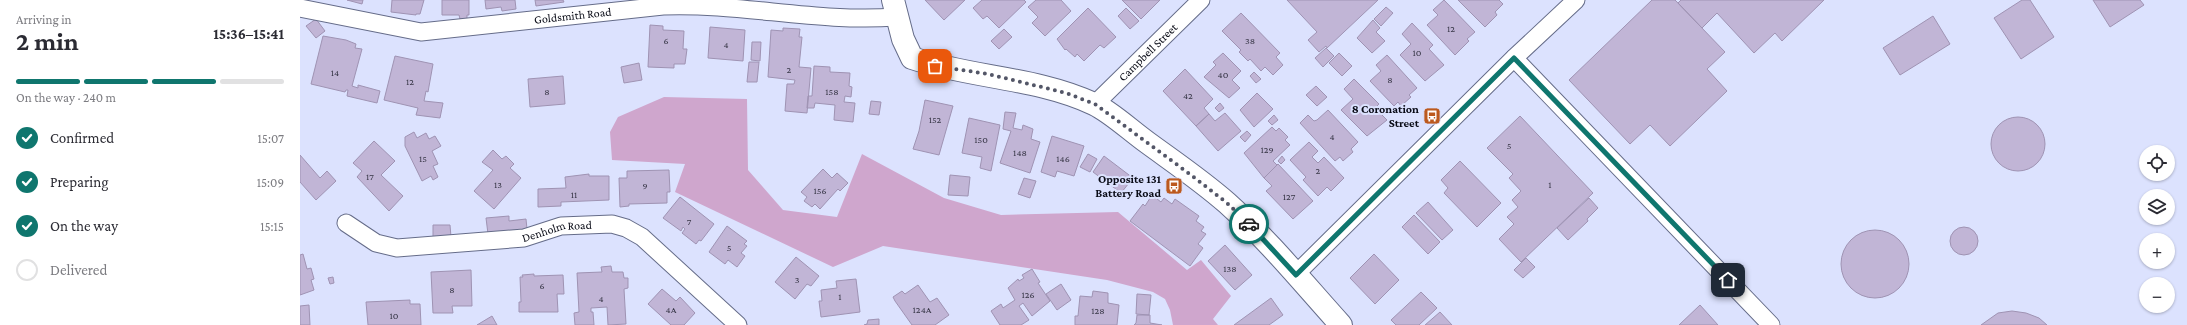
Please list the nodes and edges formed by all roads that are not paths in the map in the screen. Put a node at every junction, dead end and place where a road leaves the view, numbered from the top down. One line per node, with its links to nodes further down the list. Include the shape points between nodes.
1 (1201, 0): 6 (street, Campbell Street)
2 (1576, 0): 5 (street)
3 (300, 8): 4 (street, Goldsmith Road, via 421,32 663,6 689,5 863,20)
4 (894, 8): 6 (street, via 912,58 935,66 988,74 1066,93)
5 (1514, 58): 8 (street); 11 (street)
6 (1095, 104): 8 (street, via 1227,203)
7 (346, 223): 9 (street, Denholm Road, via 376,243 397,248 524,238 561,226 612,224 642,237)
8 (1296, 275): 10 (street)
9 (738, 325)
10 (1341, 325)
11 (1771, 325)

